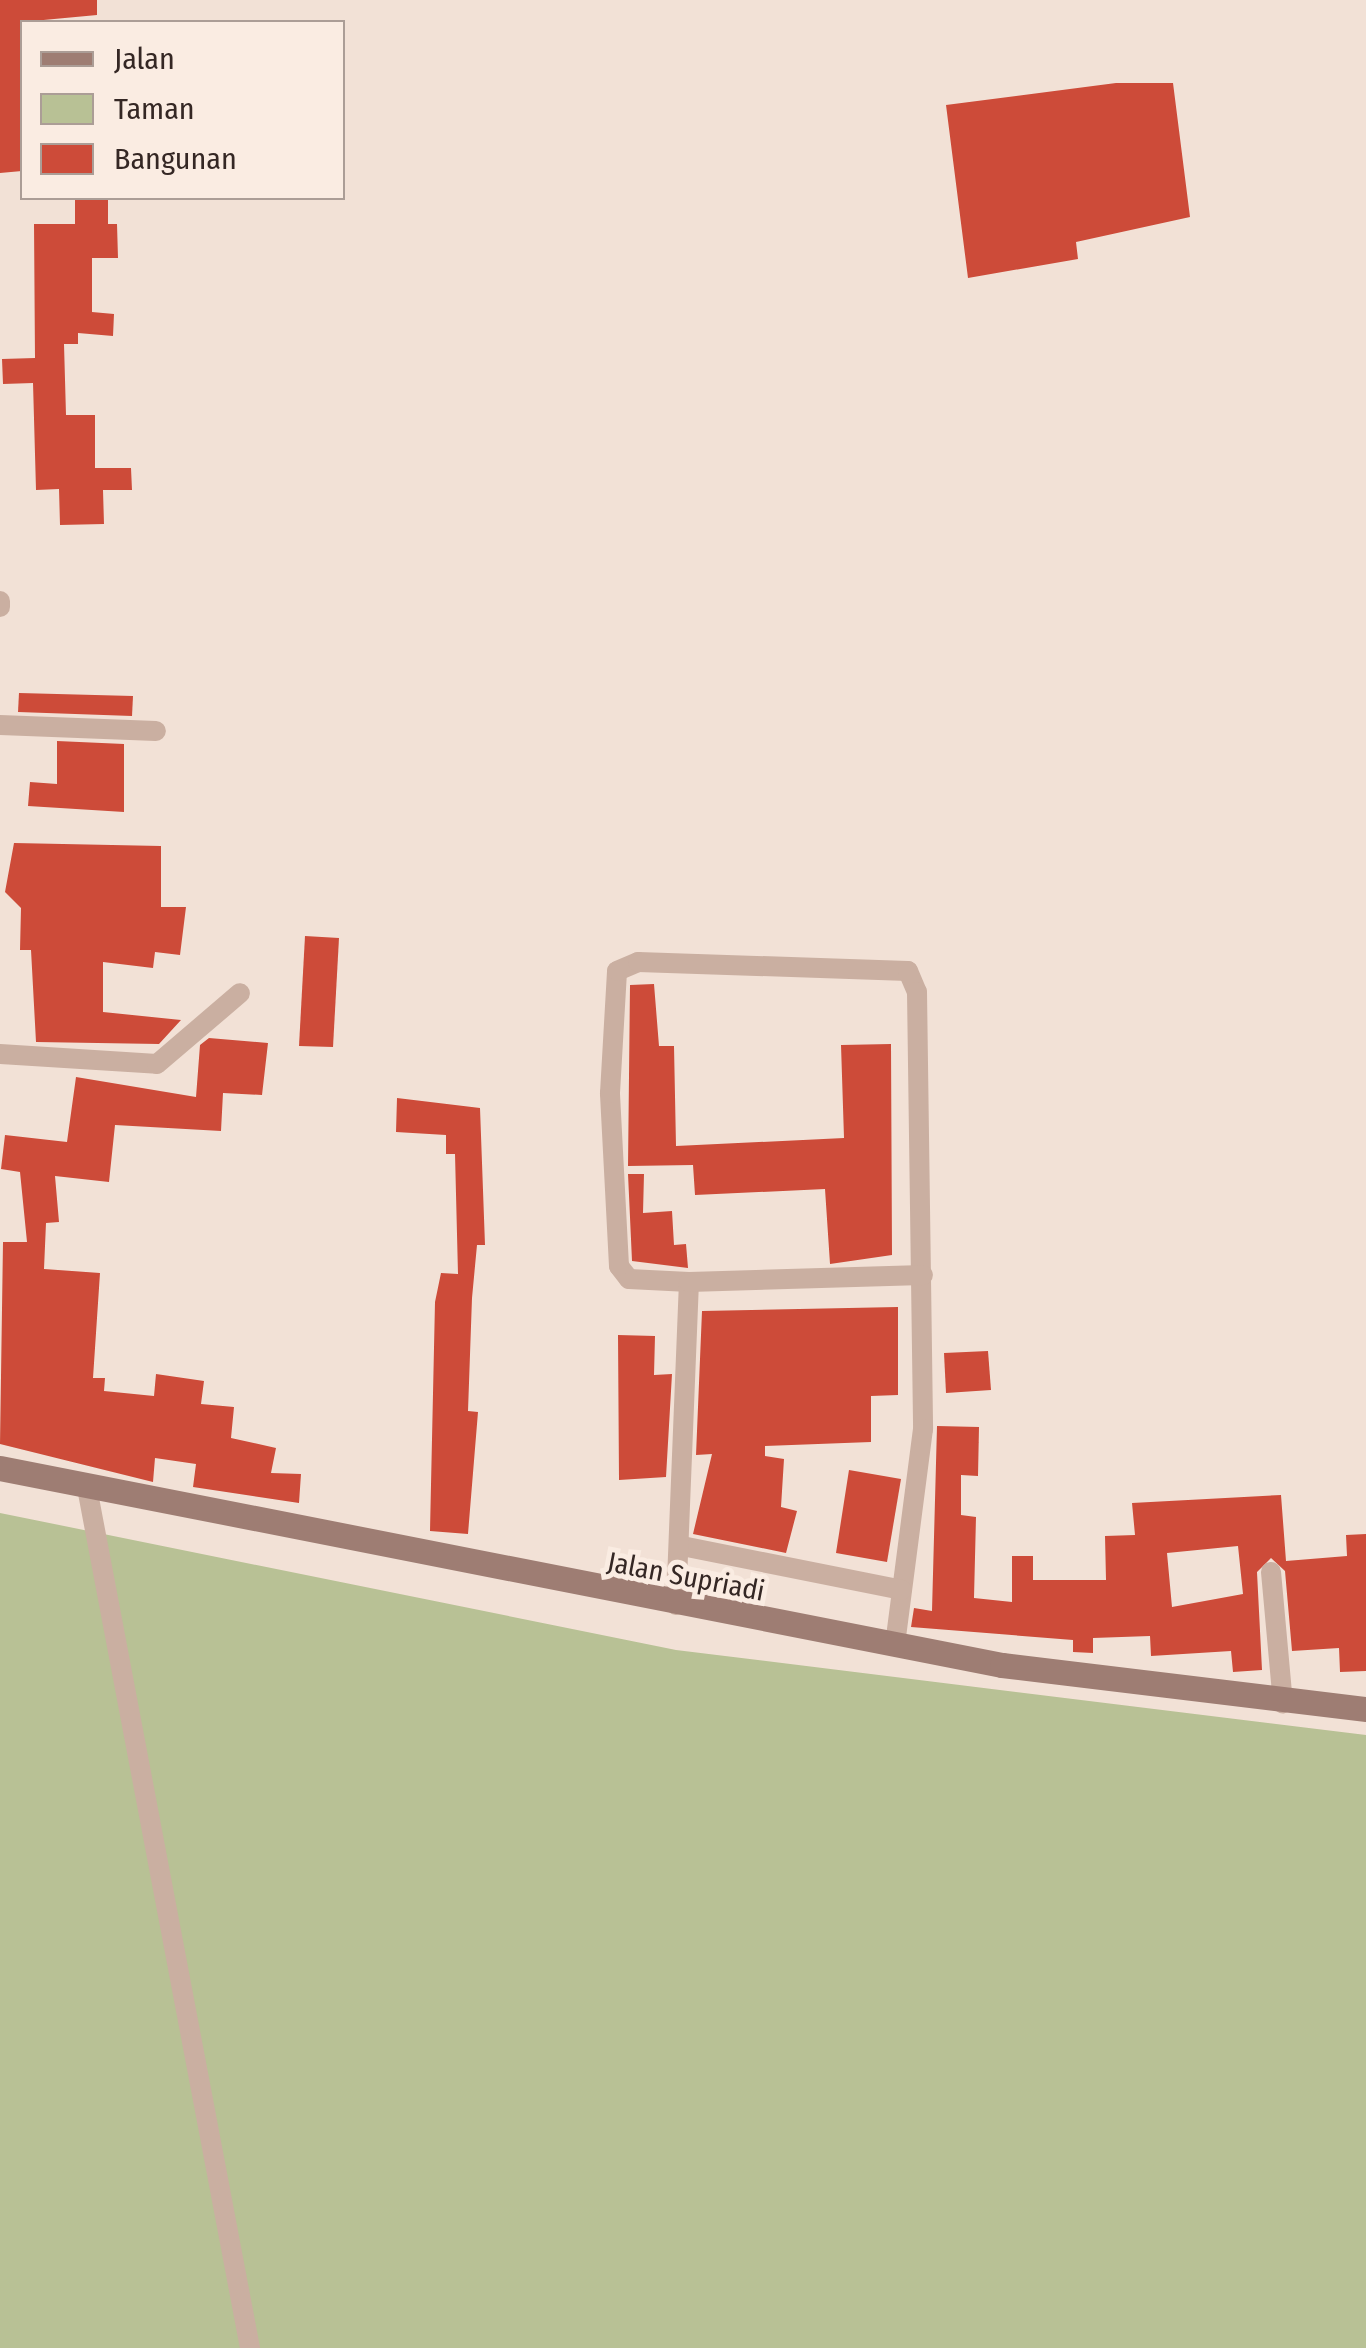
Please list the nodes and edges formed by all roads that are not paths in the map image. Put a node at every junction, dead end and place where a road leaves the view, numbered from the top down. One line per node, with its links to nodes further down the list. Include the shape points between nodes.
1 (0, 725): 2 (street)
2 (156, 732)
3 (240, 993): 4 (street, via 157,1064)
4 (0, 1054)
5 (923, 1274): 6 (street); 6 (street, via 917,992 908,971 629,962 615,978 610,1093 620,1266 629,1279); 11 (street, via 922,1476)
6 (690, 1282): 9 (street)
7 (0, 1468): 8 (main road, Jalan Supriadi)
8 (88, 1492): 12 (main road, Jalan Supriadi); 16 (street)
9 (682, 1546): 11 (street); 12 (street)
10 (1271, 1572): 14 (street)
11 (902, 1590): 13 (street)
12 (676, 1606): 13 (main road, Jalan Supriadi)
13 (895, 1646): 14 (main road, Jalan Supriadi)
14 (1284, 1703): 15 (main road, Jalan Supriadi)
15 (1366, 1709)
16 (250, 2348)

